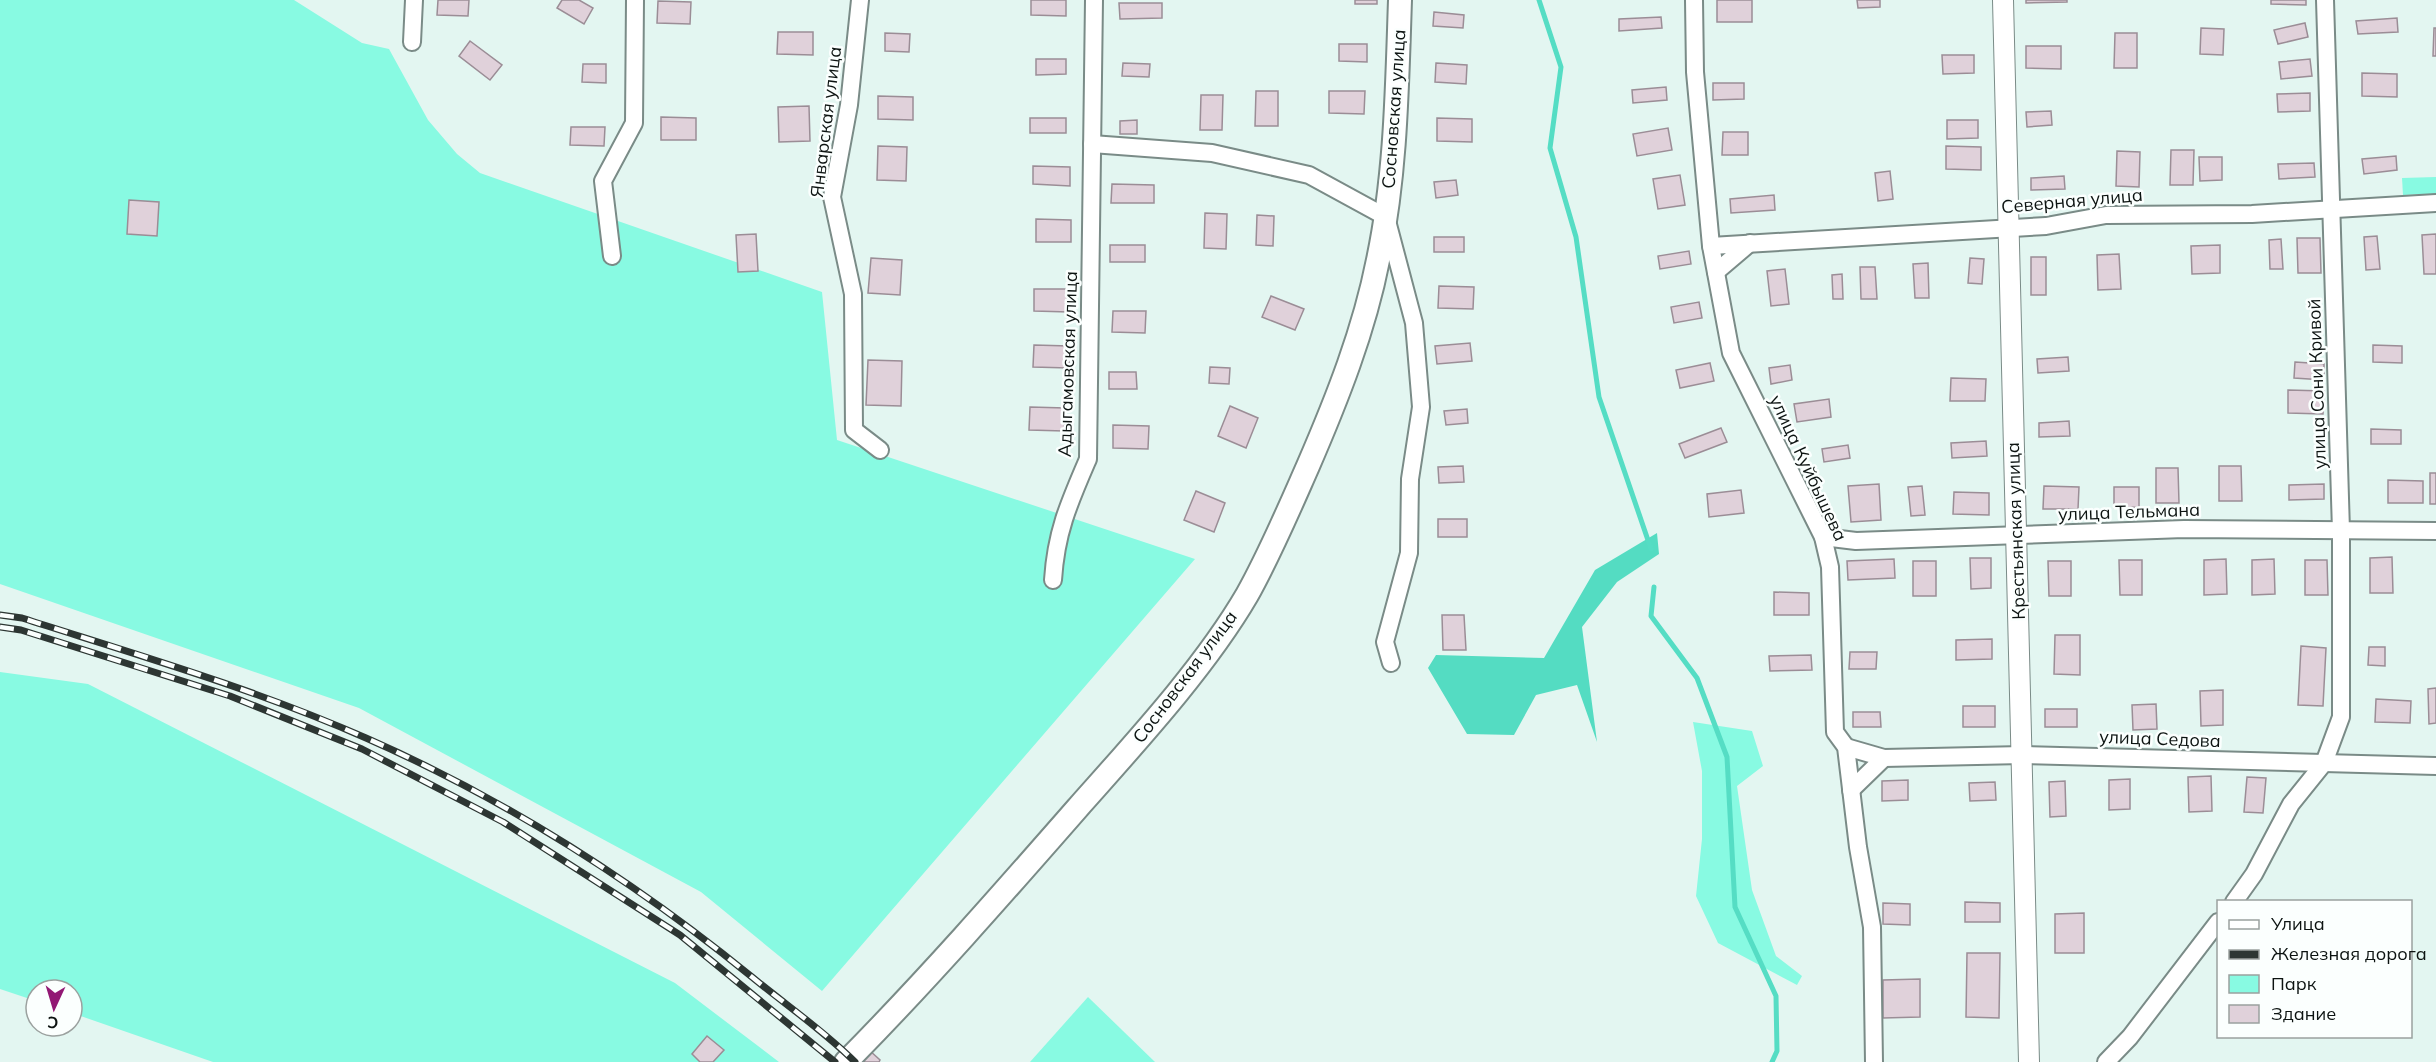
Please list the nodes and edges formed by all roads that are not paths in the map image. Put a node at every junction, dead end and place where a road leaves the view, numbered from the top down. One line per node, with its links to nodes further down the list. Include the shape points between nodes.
1 (414, 0): 9 (street)
2 (635, 0): 17 (street, via 634,123 603,181)
3 (860, 0): 19 (street, Январская улица, via 849,105 832,198 853,294 854,430)
4 (1094, 0): 10 (street, Адыгамовская улица)
5 (1400, 0): 13 (main road, Сосновская улица, via 1396,134)
6 (1694, 0): 16 (street, улица Куйбышева, via 1695,72)
7 (2003, 0): 14 (street, Крестьянская улица)
8 (2325, 0): 12 (street, улица Сони Кривой)
9 (412, 42)
10 (1092, 144): 13 (street, via 1212,153 1309,175); 24 (street, Адыгамовская улица, via 1088,459 1055,545)
11 (2436, 203): 12 (street, Северная улица)
12 (2330, 208): 14 (street, Северная улица, via 2253,214 2106,215 2046,226); 20 (street, улица Сони Кривой)
13 (1386, 217): 25 (street, Сосновская улица, via 1414,323 1420,407 1410,479 1409,553 1385,642); 34 (main road, Сосновская улица, via 1360,329 1334,406 1246,595 1211,647 1128,751 940,964)
14 (2008, 226): 15 (street, Северная улица); 22 (street, Крестьянская улица)
15 (1750, 243): 16 (street, Северная улица); 18 (street)
16 (1711, 246): 18 (street, улица Куйбышева)
17 (612, 256)
18 (1716, 272): 23 (street, улица Куйбышева, via 1731,353)
19 (880, 450)
20 (2342, 531): 21 (street, улица Тельмана); 22 (street, улица Тельмана, via 2184,529); 29 (street, улица Сони Кривой, via 2341,717)
21 (2436, 531)
22 (2016, 535): 23 (street, улица Тельмана, via 1856,541); 27 (street, Крестьянская улица)
23 (1823, 537): 26 (street, улица Куйбышева, via 1830,567 1835,732)
24 (1053, 580)
25 (1391, 663)
26 (1846, 747): 28 (street, улица Седова); 31 (street, улица Куйбышева)
27 (2023, 755): 28 (street, улица Седова); 29 (street, улица Седова); 36 (street, Крестьянская улица)
28 (1884, 758): 31 (street)
29 (2324, 763): 30 (street, улица Седова); 32 (street, улица Сони Кривой, via 2290,804 2254,874)
30 (2436, 766)
31 (1851, 790): 35 (street, улица Куйбышева, via 1872,927)
32 (2235, 900)
33 (2217, 923): 37 (street, via 2130,1037)
34 (849, 1060)
35 (1874, 1062)
36 (2029, 1062)
37 (2106, 1062)

